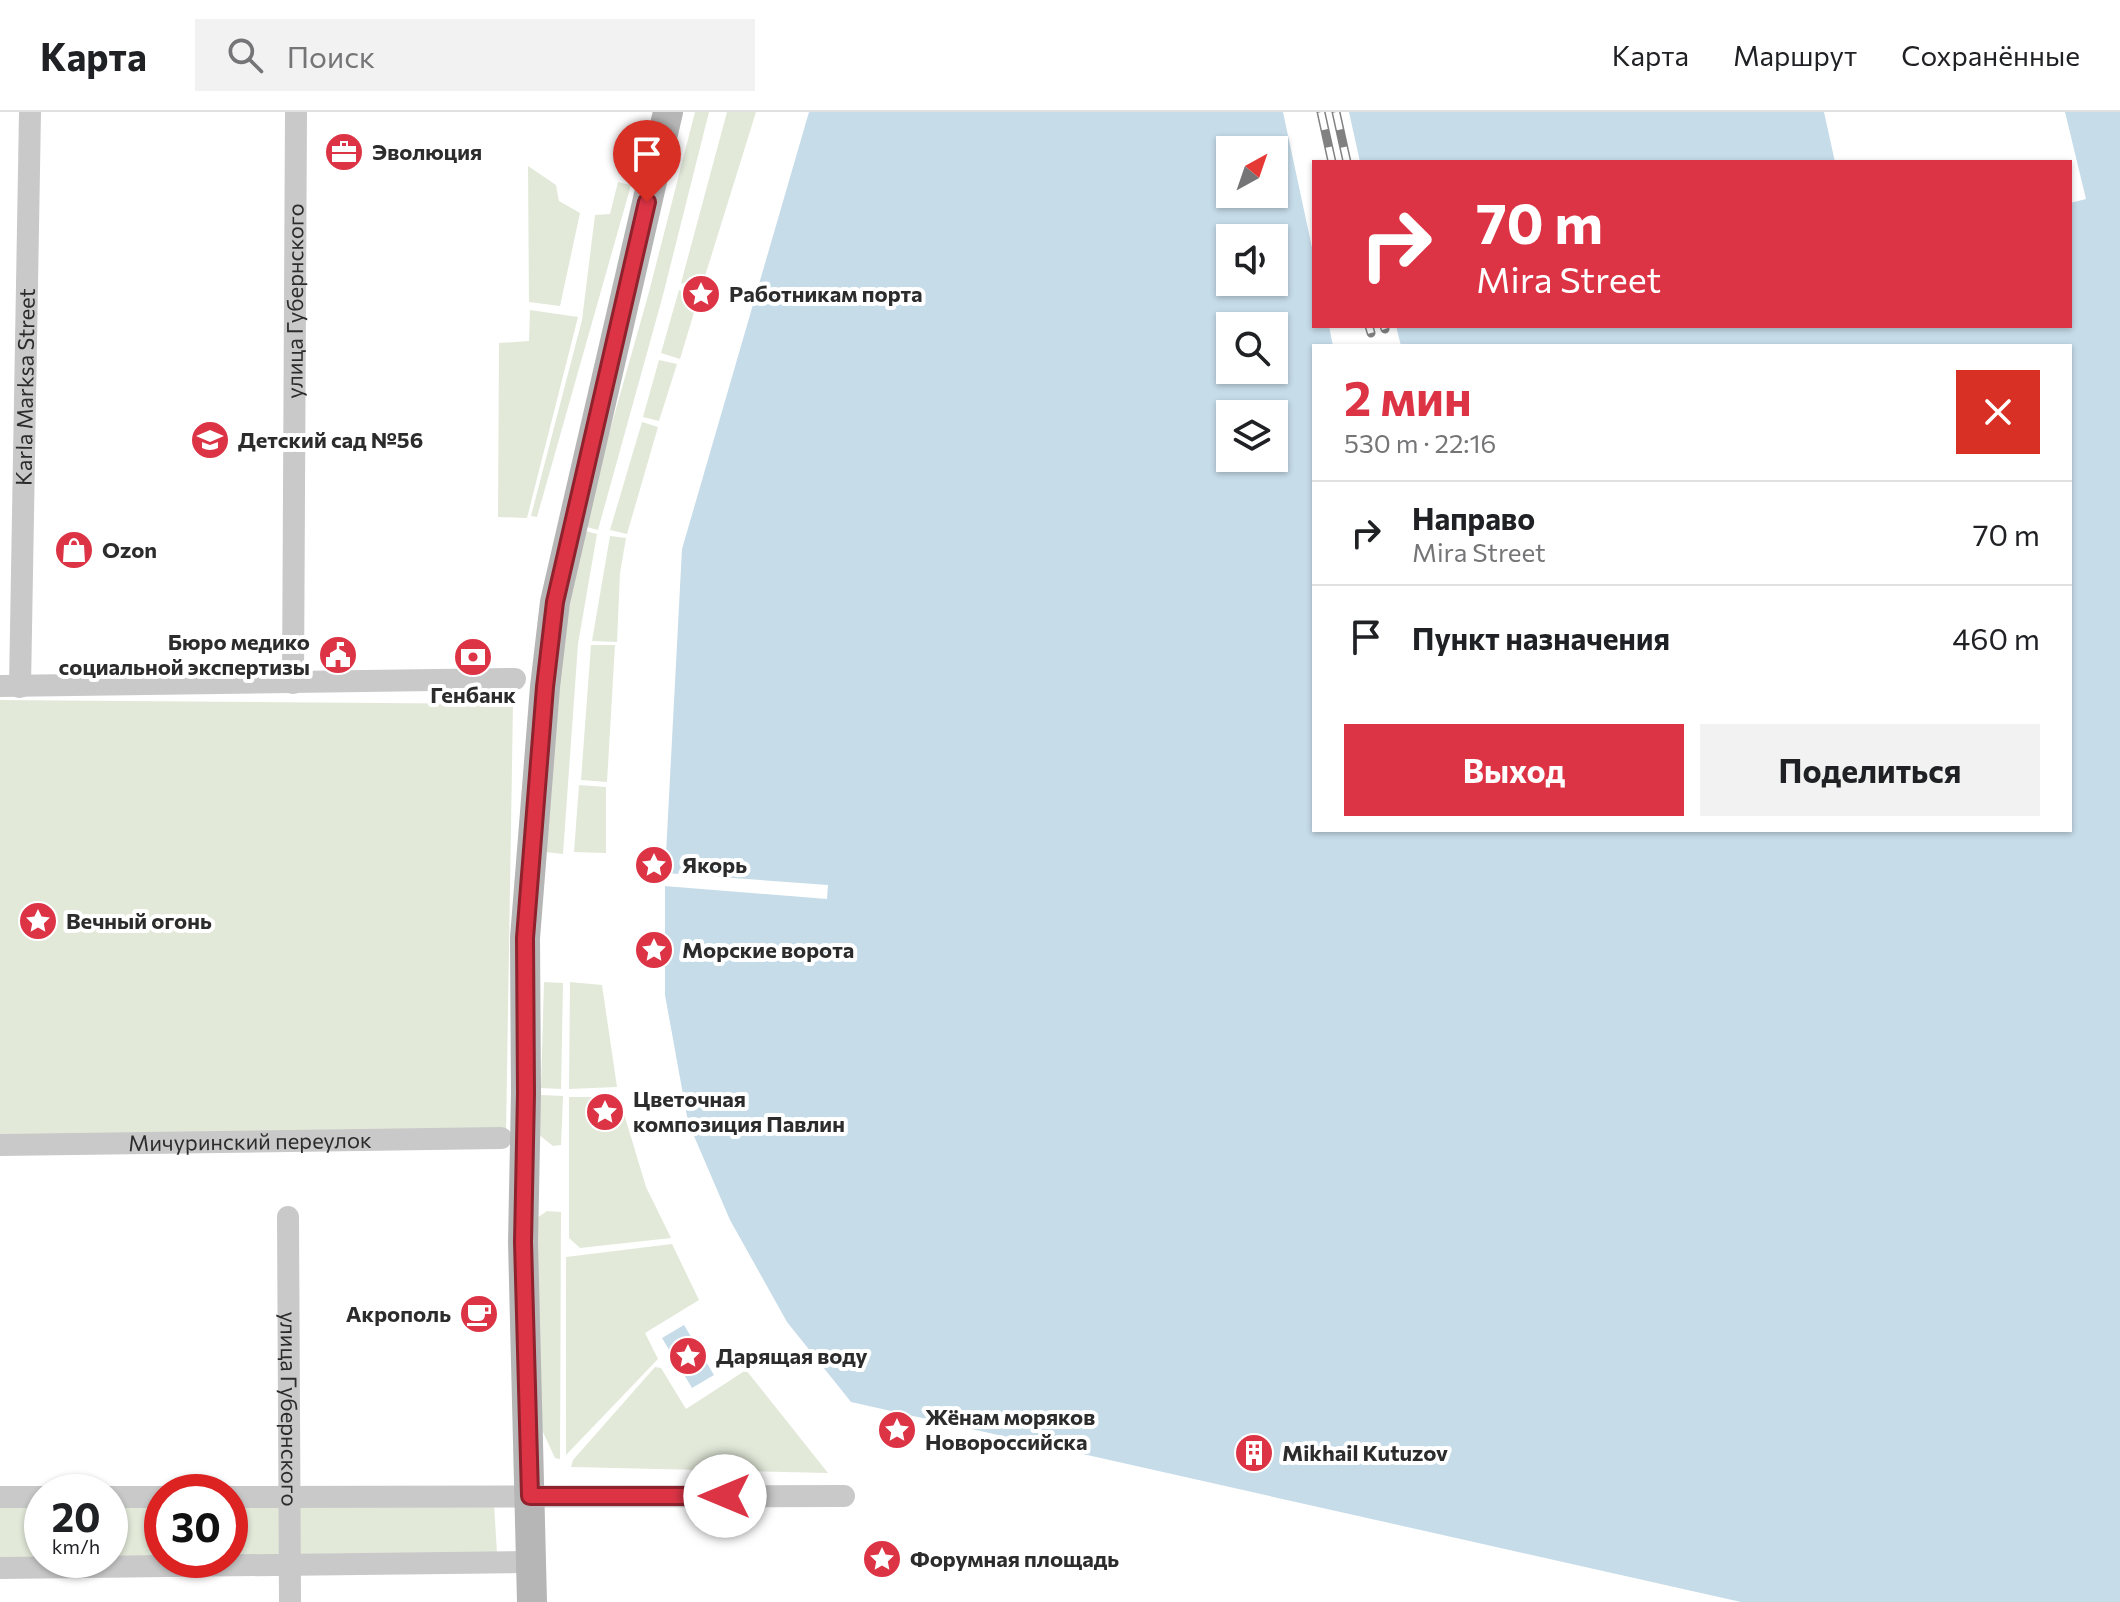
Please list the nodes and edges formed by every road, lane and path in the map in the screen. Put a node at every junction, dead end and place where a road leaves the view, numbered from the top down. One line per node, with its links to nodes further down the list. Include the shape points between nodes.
1 (30, 112): 6 (street, Karla Marksa Street, via 20,661)
2 (296, 112): 5 (street, улица Губернского)
3 (668, 112): 10 (street, via 555,602 545,687 525,938 523,1242)
4 (515, 679): 5 (street)
5 (293, 683): 6 (street)
6 (10, 686)
7 (501, 1138): 8 (street, Мичуринский переулок)
8 (0, 1145)
9 (288, 1217): 15 (street, улица Губернского)
10 (530, 1496): 11 (street); 15 (street); 16 (street)
11 (844, 1496)
12 (0, 1497): 13 (street)
13 (24, 1497)
14 (248, 1497): 15 (street)
15 (289, 1497): 17 (street, улица Губернского)
16 (532, 1562): 17 (street); 20 (street)
17 (290, 1564): 18 (street); 19 (street, улица Губернского)
18 (0, 1568)
19 (290, 1602)
20 (532, 1602)

